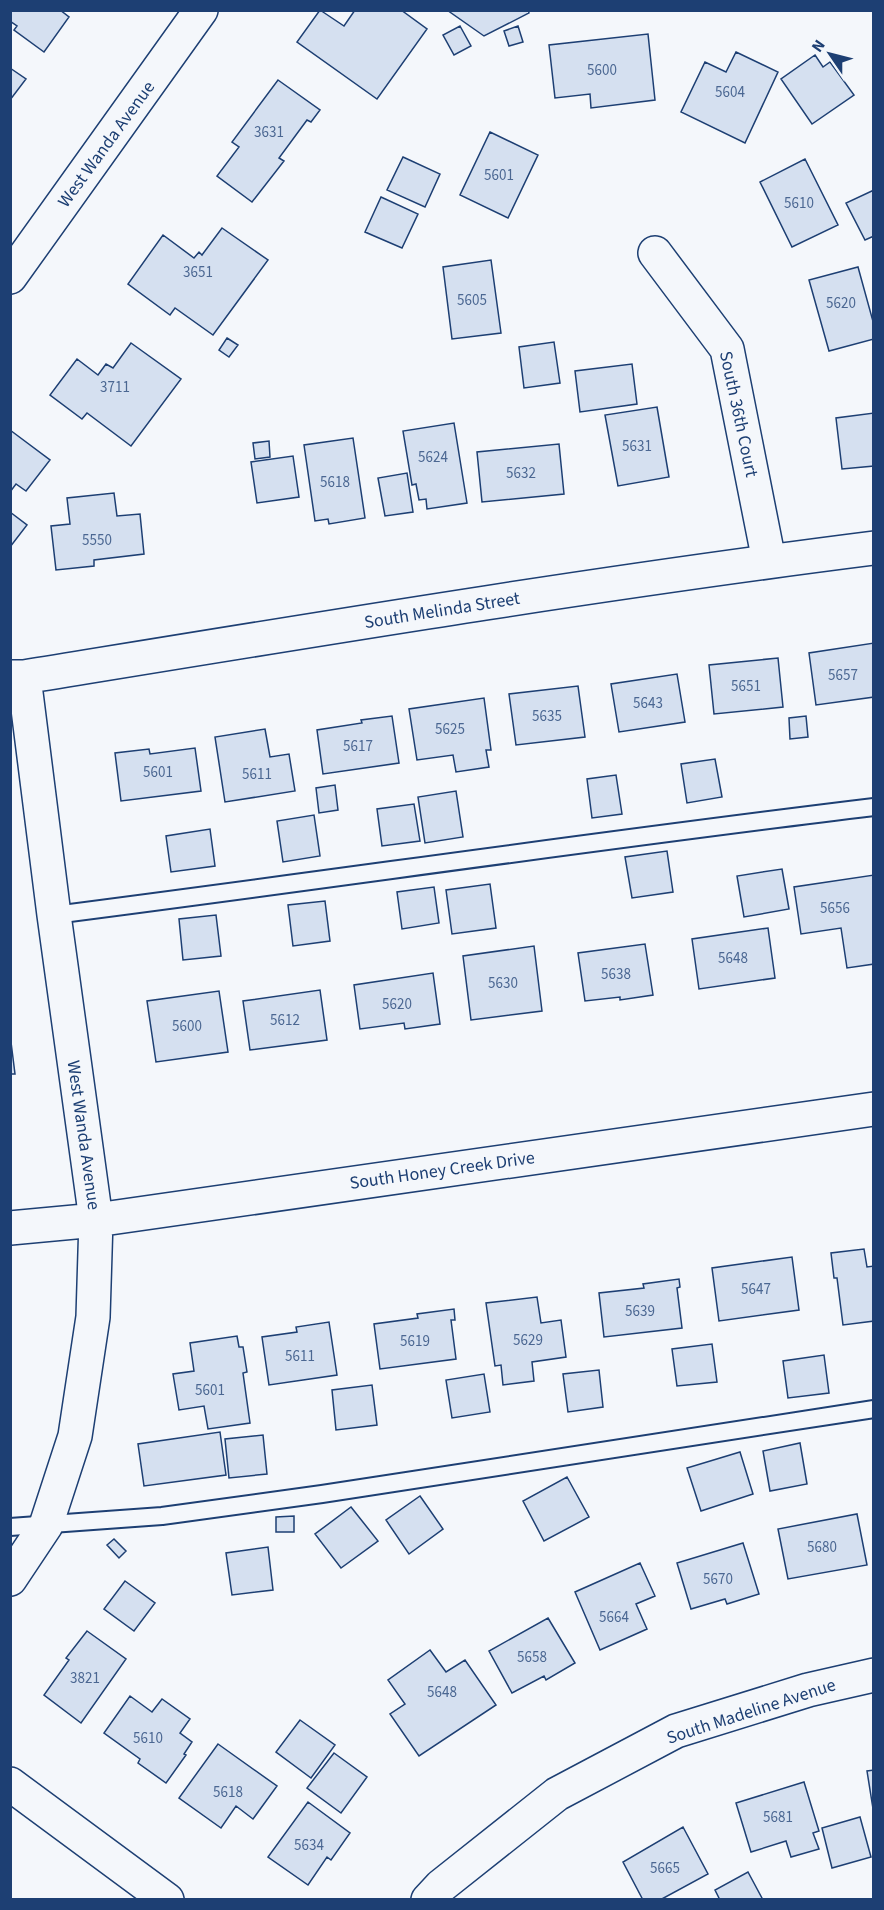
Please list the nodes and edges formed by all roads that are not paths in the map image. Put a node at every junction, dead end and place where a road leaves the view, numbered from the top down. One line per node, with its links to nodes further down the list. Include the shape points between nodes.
1 (201, 10): 3 (street, West Wanda Avenue)
2 (655, 253): 5 (street, South 36th Court, via 727,349)
3 (10, 278)
4 (873, 548): 5 (street, South Melinda Street)
5 (769, 561): 6 (street, South Melinda Street)
6 (17, 677): 8 (street, West Wanda Avenue)
7 (873, 807): 8 (lane)
8 (54, 915): 10 (street, West Wanda Avenue)
9 (873, 1109): 10 (street, South Honey Creek Drive)
10 (96, 1220): 11 (street, South Honey Creek Drive); 13 (street, West Wanda Avenue, via 93,1317 75,1436)
11 (10, 1228)
12 (873, 1409): 13 (lane, via 162,1516)
13 (46, 1525): 14 (lane); 15 (street, West Wanda Avenue)
14 (10, 1527)
15 (10, 1579)
16 (873, 1676): 19 (street, South Madeline Avenue, via 808,1690 676,1731 557,1794)
17 (10, 1784): 18 (street)
18 (167, 1899)
19 (428, 1899)

